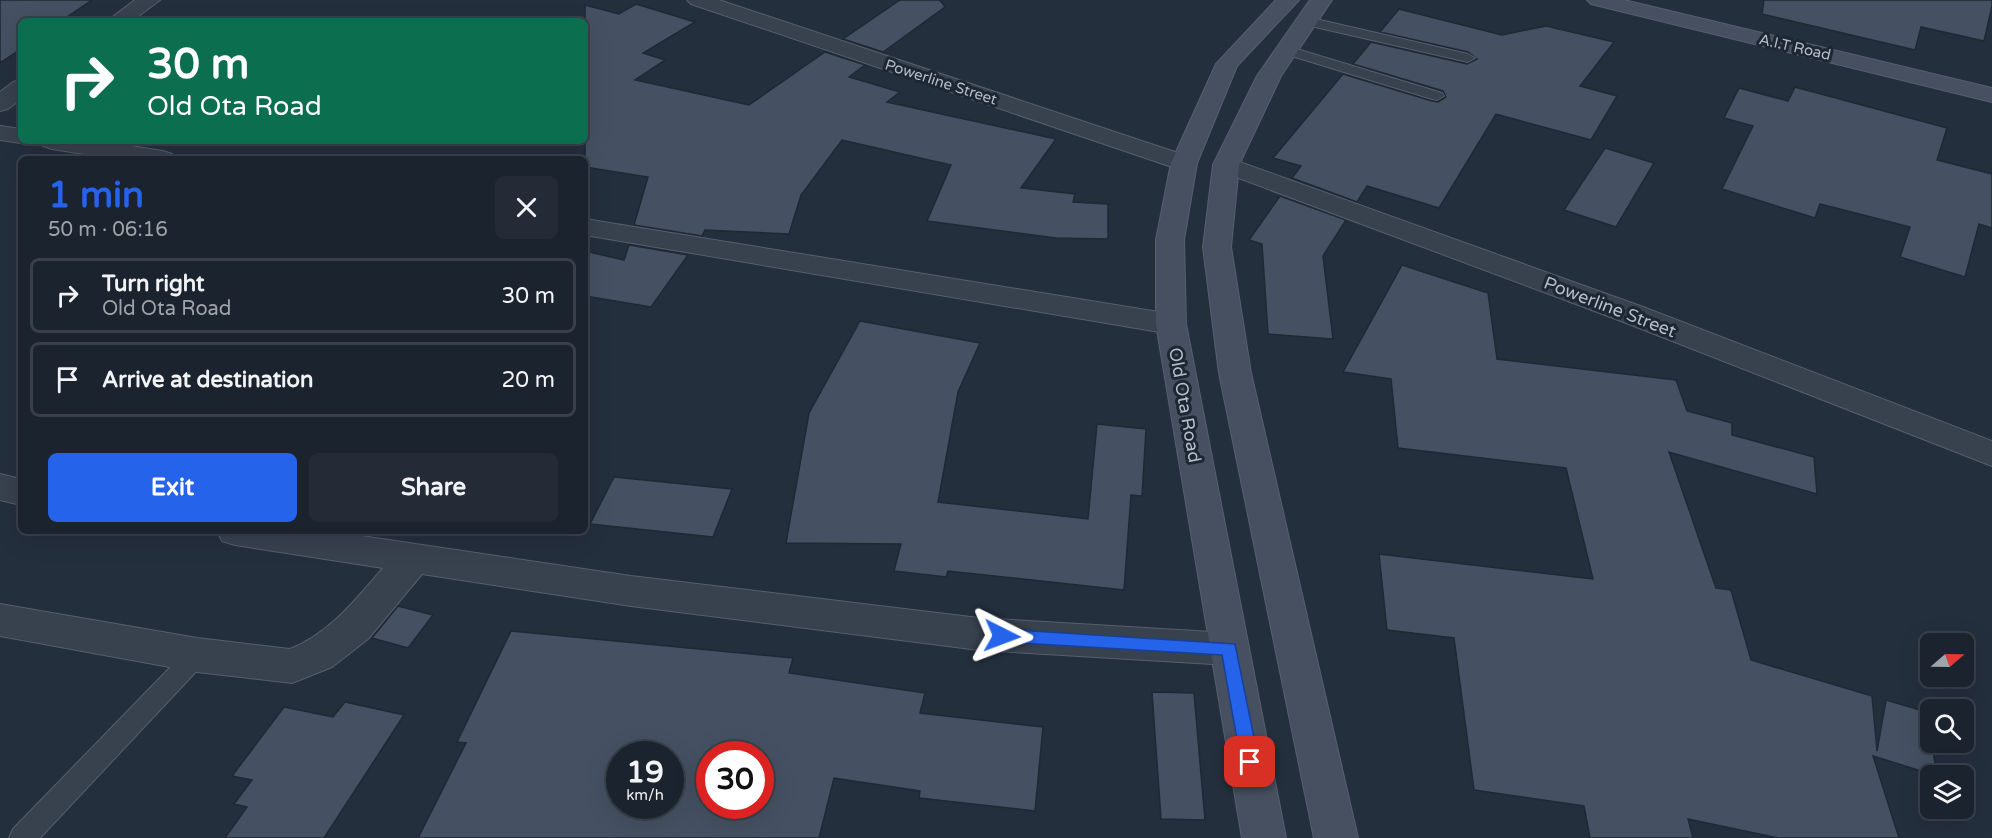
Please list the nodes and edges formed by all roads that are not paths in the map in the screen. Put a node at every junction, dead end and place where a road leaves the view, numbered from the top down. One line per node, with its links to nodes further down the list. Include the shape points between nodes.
1 (149, 0): 6 (street)
2 (698, 0): 20 (street, Powerline Street)
3 (1598, 0): 13 (street, A.I.T Road)
4 (1642, 0): 9 (street, A.I.T Road)
5 (1305, 7): 7 (street); 8 (lane); 20 (street, Old Ota Road, via 1227,64)
6 (122, 18)
7 (1287, 50): 14 (lane); 21 (street, via 1269,76)
8 (1468, 58)
9 (1992, 83)
10 (0, 85): 11 (street)
11 (18, 87)
12 (18, 89): 15 (street)
13 (1992, 94)
14 (1437, 96)
15 (0, 104)
16 (0, 133): 17 (street)
17 (18, 136)
18 (70, 144): 19 (street)
19 (144, 156)
20 (1184, 163): 23 (street, Old Ota Road, via 1170,240)
21 (1226, 165): 24 (street, Powerline Street, via 1632,314); 34 (street, via 1217,246 1235,373)
22 (588, 227): 23 (street)
23 (1171, 324): 30 (street, Old Ota Road)
24 (1992, 454)
25 (0, 487): 26 (street)
26 (18, 491)
27 (255, 534): 28 (street)
28 (414, 558): 30 (street, via 631,591 979,634); 31 (street, via 354,628 318,655 291,666)
29 (0, 620): 31 (street)
30 (1229, 648): 33 (street, Old Ota Road)
31 (197, 655): 32 (lane)
32 (22, 838)
33 (1264, 838)
34 (1336, 838)

